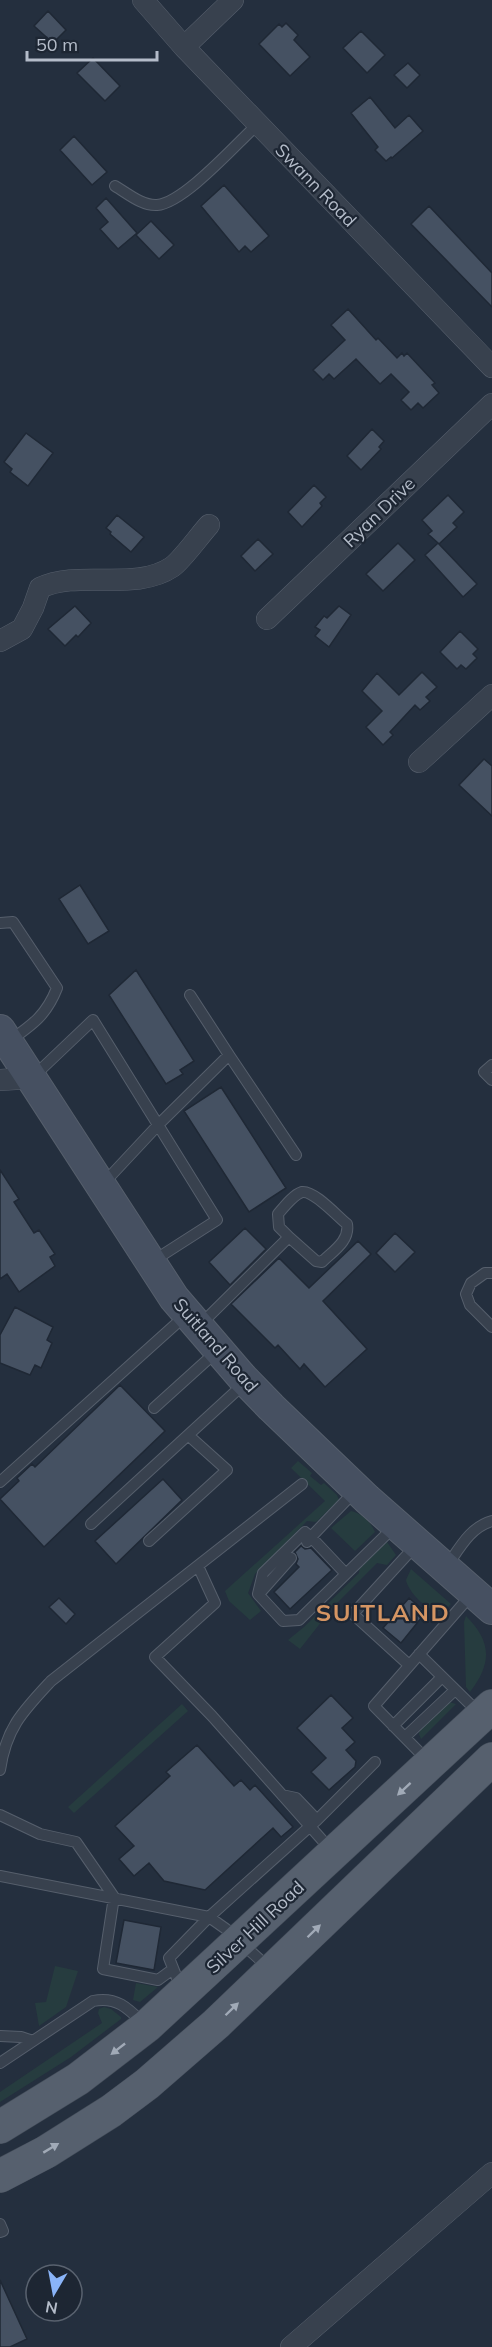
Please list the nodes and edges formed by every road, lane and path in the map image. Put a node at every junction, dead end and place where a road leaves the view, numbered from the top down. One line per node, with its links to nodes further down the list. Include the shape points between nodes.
1 (143, 0): 3 (street, Swann Road)
2 (233, 0): 3 (street)
3 (184, 47): 4 (street, Swann Road)
4 (258, 124): 5 (lane, via 172,201 147,203); 6 (street, Swann Road)
5 (115, 186)
6 (492, 367)
7 (492, 404): 9 (street, Ryan Drive)
8 (209, 525): 10 (street, via 174,566 160,573 118,580 65,580 40,588 22,629)
9 (267, 619)
10 (0, 641)
11 (492, 695): 12 (street)
12 (419, 762)
13 (0, 923): 15 (lane, via 13,922 57,988 50,1006 33,1024)
14 (190, 995): 16 (lane)
15 (4, 1036): 18 (main road, Suitland Road)
16 (229, 1055): 21 (lane); 22 (lane)
17 (492, 1065): 20 (lane, via 484,1072)
18 (31, 1078): 19 (street); 21 (lane, via 93,1020); 23 (main road, Suitland Road)
19 (0, 1080)
20 (492, 1080)
21 (159, 1124): 23 (lane); 25 (lane, via 217,1220)
22 (296, 1155)
23 (101, 1185): 25 (main road, Suitland Road)
24 (289, 1237): 24 (lane, via 279,1227 278,1214 302,1192 311,1193 347,1224 349,1232 322,1262); 27 (lane)
25 (151, 1263): 27 (main road, Suitland Road)
26 (492, 1273): 28 (lane, via 484,1273 471,1283 466,1294 470,1305)
27 (193, 1320): 29 (main road, Suitland Road); 33 (lane)
28 (492, 1327)
29 (219, 1350): 30 (main road, Suitland Road); 31 (lane)
30 (246, 1382): 32 (lane); 35 (main road, Suitland Road)
31 (154, 1408)
32 (188, 1435): 37 (lane); 40 (lane, via 227,1470)
33 (0, 1482)
34 (302, 1484): 42 (lane)
35 (357, 1489): 38 (main road, Suitland Road); 39 (lane)
36 (492, 1521): 43 (lane, via 482,1524 467,1538)
37 (91, 1524)
38 (406, 1534): 43 (main road, Suitland Road); 44 (lane); 48 (lane, via 353,1614)
39 (309, 1539): 44 (lane); 45 (lane, via 305,1532 263,1573)
40 (149, 1541)
41 (291, 1558): 45 (lane)
42 (198, 1566): 57 (lane, via 51,1681 13,1725); 59 (lane, via 215,1603 155,1657 281,1795)
43 (445, 1568): 46 (main road, Suitland Road)
44 (345, 1573): 45 (lane, via 299,1620 283,1621)
45 (258, 1594)
46 (487, 1605): 47 (lane)
47 (419, 1654): 48 (lane); 49 (lane)
48 (409, 1665): 52 (lane, via 374,1706)
49 (442, 1677): 50 (lane); 52 (lane)
50 (455, 1690): 51 (lane); 53 (lane)
51 (487, 1711): 56 (main road, Silver Hill Road)
52 (393, 1726): 53 (lane)
53 (405, 1737): 56 (lane)
54 (492, 1759): 65 (main road, one-way to 54)
55 (375, 1762): 59 (lane)
56 (431, 1763): 60 (main road, Silver Hill Road, one-way to 60)
57 (0, 1770)
58 (0, 1815): 62 (lane, via 40,1834 76,1842)
59 (313, 1823): 60 (lane); 63 (lane)
60 (334, 1854): 64 (main road, Silver Hill Road)
61 (0, 1876): 62 (lane)
62 (114, 1897): 63 (lane); 66 (lane, via 103,1969)
63 (209, 1917): 64 (lane); 66 (lane, via 169,1958)
64 (240, 1941): 65 (lane); 66 (main road, Silver Hill Road)
65 (272, 1971): 73 (main road, one-way to 65, via 111,2111 216,2025)
66 (178, 1981): 67 (main road, Silver Hill Road)
67 (147, 2026): 69 (lane, via 122,2004 96,2000); 71 (main road, Silver Hill Road, one-way to 71, via 78,2079)
68 (0, 2036): 69 (lane)
69 (33, 2041): 70 (lane)
70 (0, 2063)
71 (0, 2127)
72 (492, 2173): 76 (street)
73 (0, 2176)
74 (0, 2224): 75 (lane)
75 (0, 2232)
76 (291, 2347)

